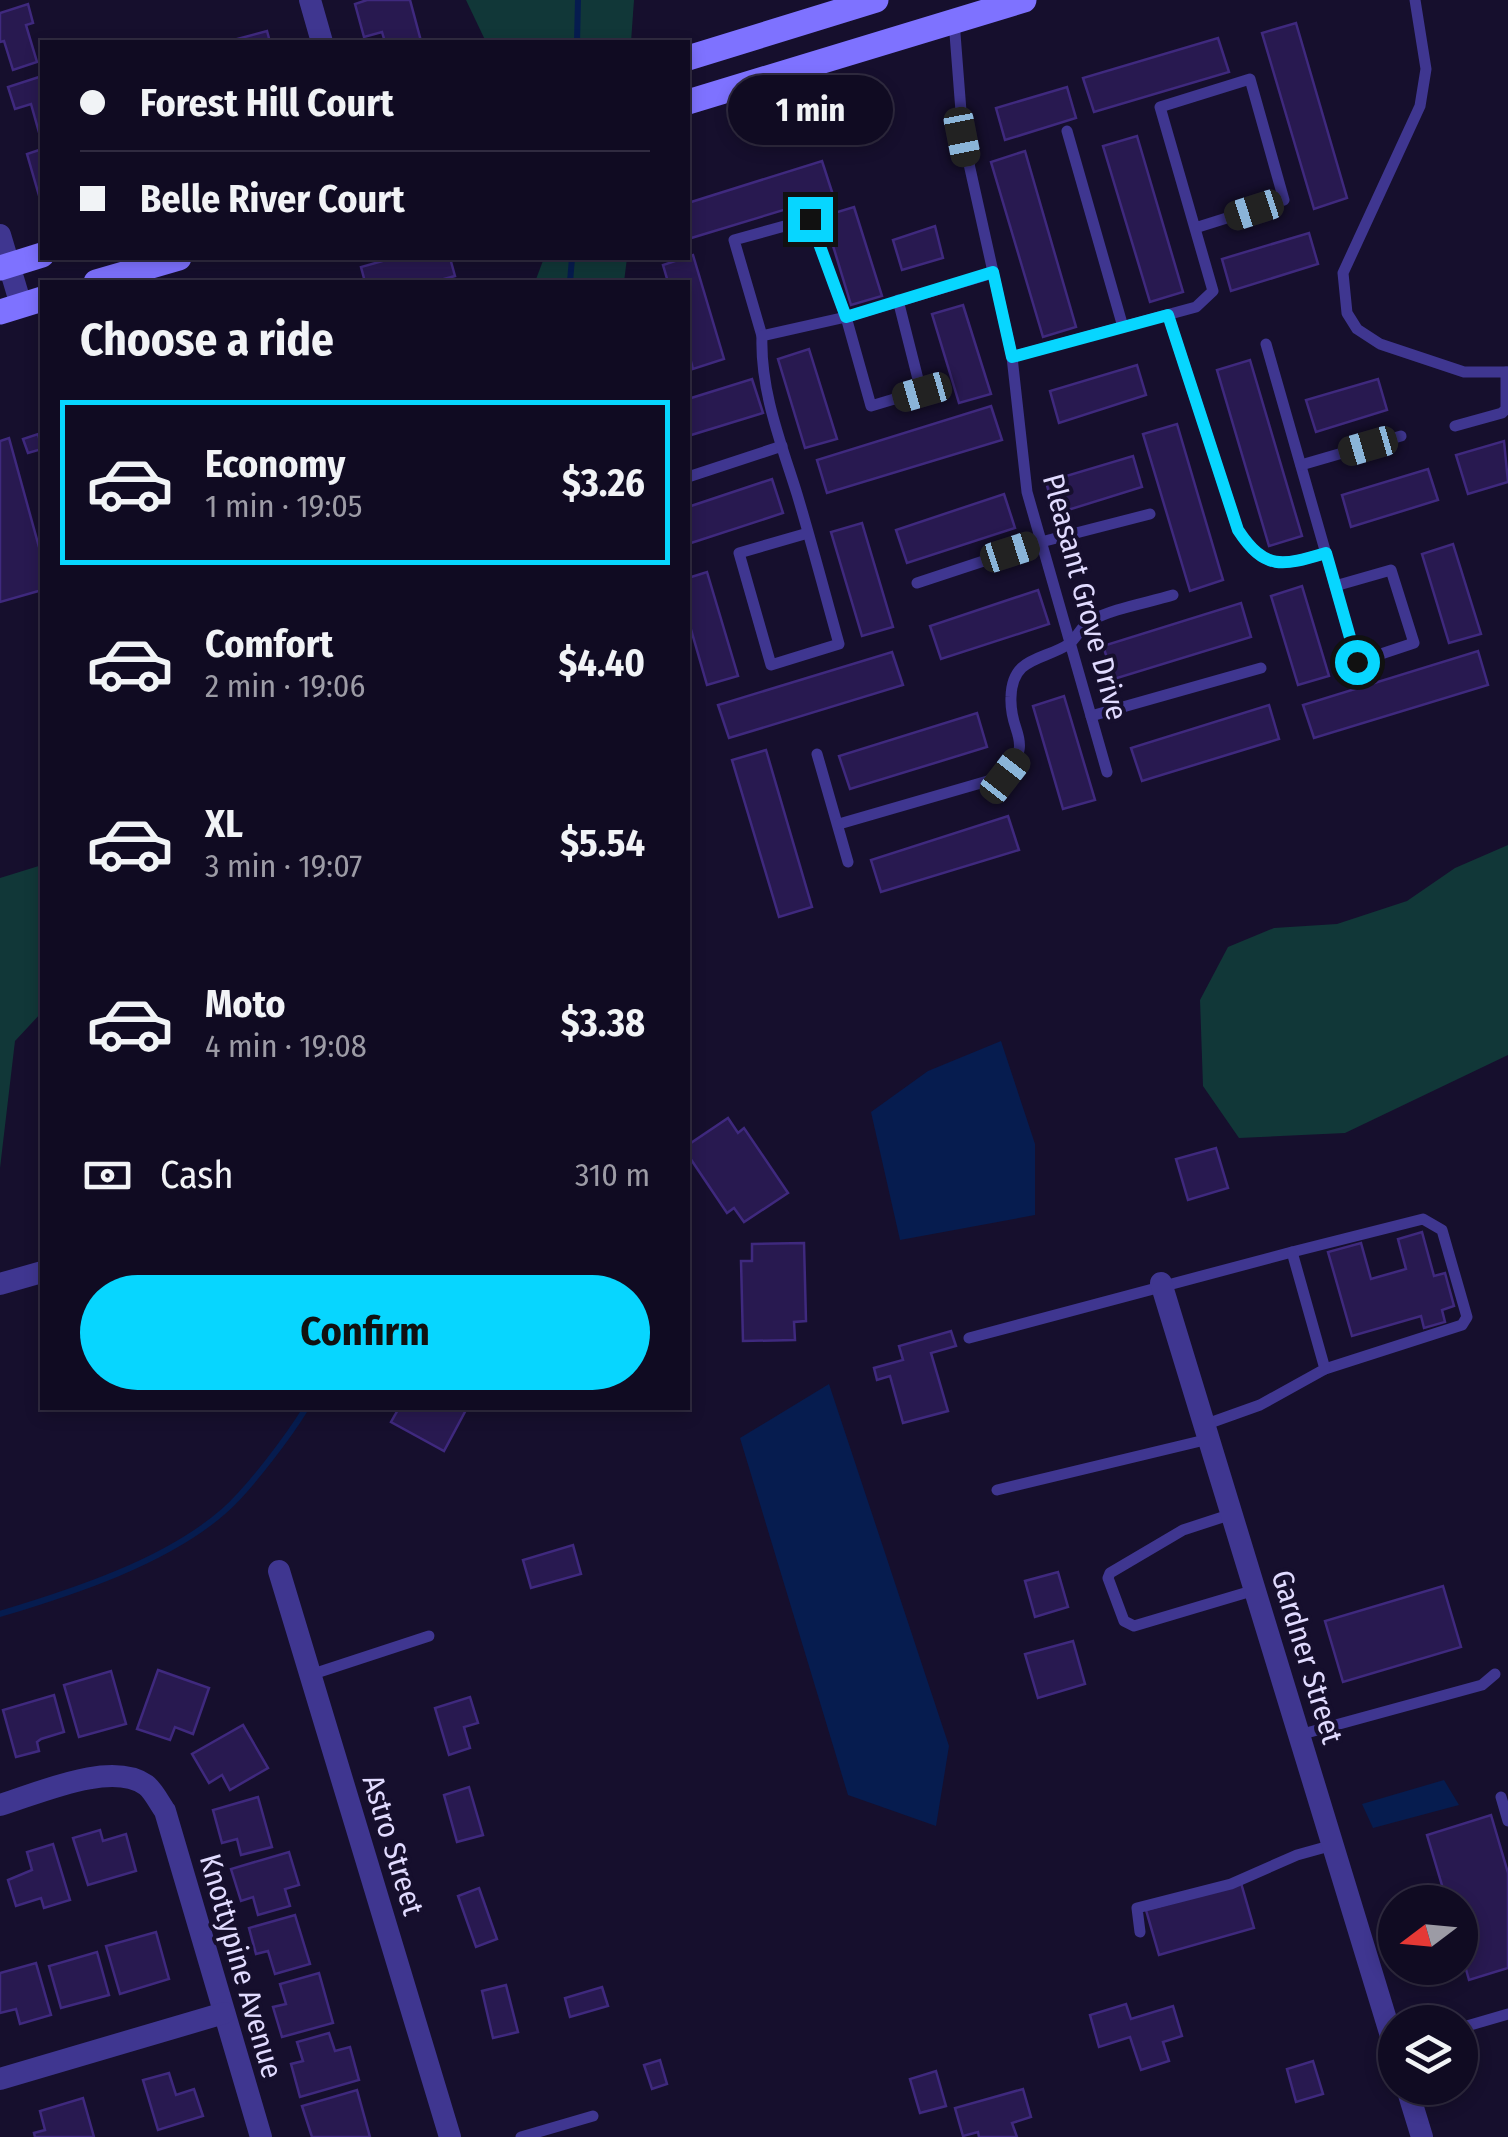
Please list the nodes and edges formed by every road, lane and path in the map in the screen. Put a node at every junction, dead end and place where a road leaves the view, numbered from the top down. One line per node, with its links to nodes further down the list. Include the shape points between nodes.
1 (310, 0): 6 (street)
2 (876, 0): 7 (main road)
3 (1024, 0): 5 (main road)
4 (1415, 0): 27 (lane, via 1426,70 1420,106 1344,273 1347,313 1380,344 1464,372)
5 (960, 10): 8 (main road); 16 (lane, Pleasant Grove Drive, via 962,137)
6 (321, 40)
7 (690, 57)
8 (690, 101)
9 (1067, 132): 23 (lane)
10 (1195, 228): 10 (lane, via 1160,108 1250,79 1284,200); 21 (lane, via 1213,291 1196,307)
11 (0, 235): 15 (street)
12 (40, 256): 15 (main road)
13 (154, 260): 17 (main road)
14 (171, 260): 18 (main road)
15 (4, 267): 20 (street)
16 (993, 272): 19 (lane); 26 (lane, Pleasant Grove Drive)
17 (101, 280)
18 (103, 280)
19 (898, 300): 22 (lane); 22 (lane, via 922,392 872,406)
20 (21, 305)
21 (1168, 315): 23 (lane); 36 (lane, via 1238,530 1269,562 1291,564)
22 (846, 317): 24 (lane); 24 (lane, via 810,219 734,240)
23 (1123, 327): 26 (lane)
24 (762, 336): 30 (lane, via 761,367)
25 (1266, 344): 31 (lane)
26 (1012, 357): 35 (lane, Pleasant Grove Drive, via 1026,492)
27 (1507, 372): 28 (lane, via 1506,409)
28 (1455, 426)
29 (1401, 436): 31 (lane)
30 (782, 446): 32 (lane); 34 (lane)
31 (1301, 465): 36 (lane)
32 (690, 475)
33 (1150, 514): 35 (lane)
34 (808, 533): 34 (lane, via 840,644 771,665 739,553)
35 (1041, 542): 37 (lane); 40 (lane, Pleasant Grove Drive)
36 (1326, 553): 38 (lane)
37 (917, 583)
38 (1336, 586): 38 (lane, via 1391,570 1414,643 1357,662)
39 (1173, 595): 40 (lane, via 1088,622)
40 (1070, 643): 42 (lane, Pleasant Grove Drive); 45 (lane, via 1035,656 1013,681 1010,701 1022,744 1005,776)
41 (1261, 668): 42 (lane)
42 (1091, 716): 44 (lane, Pleasant Grove Drive)
43 (816, 754): 45 (lane)
44 (1107, 772)
45 (840, 824): 46 (lane)
46 (848, 862)
47 (1292, 1252): 50 (lane); 52 (lane); 52 (lane, via 1423,1219 1442,1230 1466,1317 1462,1325)
48 (40, 1273): 49 (street)
49 (0, 1284)
50 (1162, 1284): 51 (lane); 53 (street, Gardner Street)
51 (970, 1338)
52 (1326, 1368): 53 (lane)
53 (1207, 1432): 54 (lane); 55 (street, Gardner Street)
54 (997, 1490)
55 (1232, 1514): 57 (street, Gardner Street); 57 (lane, via 1183,1530 1108,1578 1124,1621 1134,1626)
56 (278, 1570): 60 (street, Astro Street)
57 (1254, 1590): 61 (street, Gardner Street)
58 (429, 1636): 60 (lane)
59 (1495, 1674): 61 (lane, via 1482,1686)
60 (310, 1675): 75 (street, Astro Street)
61 (1299, 1735): 65 (street, Gardner Street)
62 (1501, 1797): 64 (lane)
63 (0, 1805): 68 (street, Knottypine Avenue, via 95,1776 147,1785 165,1811)
64 (1508, 1821)
65 (1333, 1845): 66 (lane, via 1230,1884 1138,1908); 67 (street, Gardner Street)
66 (1140, 1932)
67 (1382, 2005)
68 (224, 2013): 71 (street); 74 (street, Knottypine Avenue)
69 (1508, 2014): 70 (lane)
70 (1478, 2023)
71 (0, 2079)
72 (1412, 2105): 77 (street)
73 (593, 2116): 76 (lane)
74 (260, 2137)
75 (450, 2137)
76 (521, 2137)
77 (1422, 2137)

